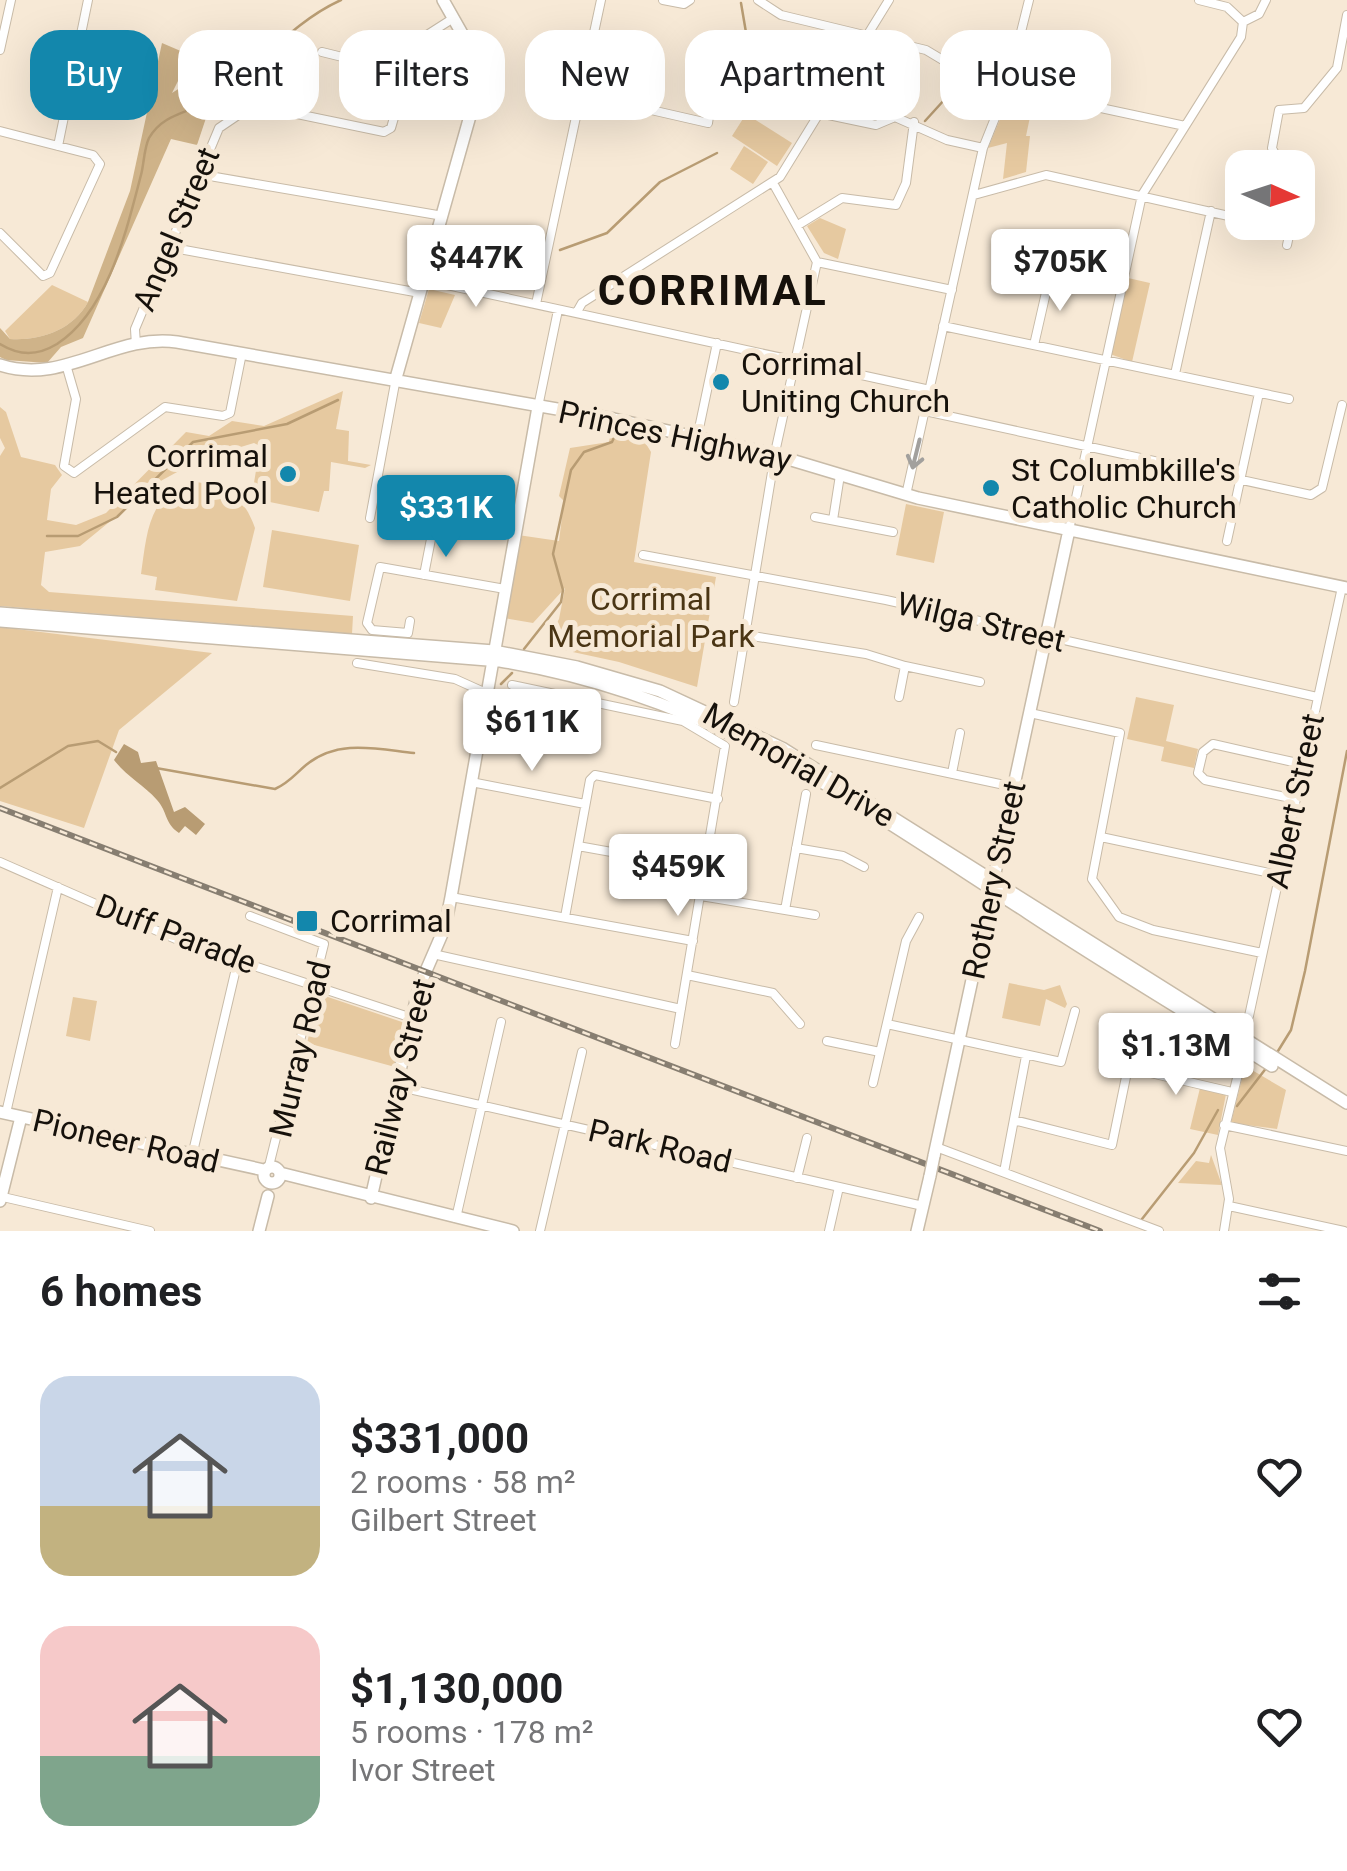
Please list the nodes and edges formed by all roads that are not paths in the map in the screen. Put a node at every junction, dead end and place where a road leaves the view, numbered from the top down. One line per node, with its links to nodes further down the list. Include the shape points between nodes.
1 (11, 0): 22 (street)
2 (88, 0): 36 (street)
3 (443, 0): 13 (main road)
4 (601, 0): 17 (street)
5 (663, 0): 6 (street)
6 (690, 0)
7 (758, 0): 18 (street, via 781,14)
8 (888, 0): 19 (street)
9 (1029, 0): 20 (street)
10 (1199, 0): 14 (street, via 1228,6)
11 (1266, 0): 14 (street, via 1259,14)
12 (1347, 15): 21 (street)
13 (452, 19): 16 (street, Angel Street); 45 (main road, via 478,60 481,78)
14 (1243, 22): 34 (street, via 1241,37)
15 (1332, 29): 21 (street)
16 (435, 30)
17 (595, 30)
18 (844, 30)
19 (870, 30)
20 (1022, 30)
21 (1344, 32): 38 (street, via 1336,70 1304,108 1279,110)
22 (0, 50)
23 (322, 52): 24 (street)
24 (339, 56)
25 (1111, 110): 34 (street)
26 (394, 120): 39 (street, Angel Street, via 384,132 253,105 219,128)
27 (575, 120): 56 (street)
28 (815, 120): 40 (street)
29 (856, 120): 30 (street)
30 (887, 120)
31 (906, 120): 33 (street)
32 (994, 120): 37 (street)
33 (914, 122): 37 (street, via 947,140); 46 (street, via 896,206 842,198)
34 (1185, 126): 42 (street)
35 (0, 131): 36 (street)
36 (58, 146): 47 (street, via 93,155 100,164 50,274 43,276)
37 (983, 148): 41 (street)
38 (1273, 150)
39 (198, 174): 45 (street); 50 (street, Angel Street)
40 (773, 184): 46 (street); 58 (street)
41 (974, 195): 42 (street, via 1046,175); 54 (street)
42 (1142, 196): 43 (street); 64 (street)
43 (1211, 212): 44 (street); 68 (street)
44 (1225, 215)
45 (442, 216): 53 (main road)
46 (798, 225): 51 (street)
47 (0, 234)
48 (1288, 240): 49 (street)
49 (1287, 246)
50 (168, 247): 55 (street); 61 (street, Angel Street, via 135,329)
51 (817, 262): 54 (street); 65 (street)
52 (1050, 275): 62 (street)
53 (424, 280): 55 (main road); 56 (street)
54 (952, 290): 59 (street)
55 (420, 294): 69 (main road)
56 (536, 304): 57 (street)
57 (558, 310): 58 (street); 74 (street, Railway Street)
58 (578, 310): 60 (street)
59 (944, 326): 62 (street); 70 (street)
60 (717, 344): 65 (street); 76 (street)
61 (136, 345): 63 (main road, Princes Highway, via 168,340); 67 (main road, Princes Highway)
62 (1034, 346): 64 (street)
63 (242, 353): 67 (street, via 230,413 165,407 74,474 64,466 76,398); 69 (main road, Princes Highway)
64 (1104, 360): 68 (street); 77 (street)
65 (796, 361): 70 (street); 78 (street)
66 (0, 365): 67 (main road, Princes Highway, via 37,372)
67 (66, 368)
68 (1175, 374): 71 (street)
69 (396, 378): 74 (main road, Princes Highway); 84 (street)
70 (930, 390): 75 (street)
71 (1258, 393): 72 (street); 80 (street)
72 (1289, 399)
73 (1342, 405): 80 (street, via 1319,492)
74 (538, 406): 76 (main road, Princes Highway); 93 (main road, Railway Street)
75 (926, 411): 77 (street); 81 (street, one-way to 81)
76 (697, 438): 78 (main road, Princes Highway)
77 (1086, 445): 80 (street); 86 (street)
78 (776, 455): 79 (main road, Princes Highway); 91 (street)
79 (840, 475): 81 (main road, Princes Highway); 85 (street)
80 (1240, 478): 88 (street)
81 (906, 495): 86 (main road, Princes Highway)
82 (438, 503): 90 (street)
83 (815, 517): 85 (street)
84 (370, 518)
85 (833, 520): 87 (street)
86 (1069, 530): 92 (main road, Princes Highway); 99 (main road, Rothery Street)
87 (893, 532)
88 (1227, 540)
89 (643, 555): 91 (street, Wilga Street)
90 (424, 575): 93 (street); 95 (street, via 380,566 367,623 400,635 408,633)
91 (756, 578): 98 (street); 99 (street, Wilga Street)
92 (1344, 587): 108 (street, Albert Street)
93 (505, 589): 97 (main road, Railway Street)
94 (0, 613): 100 (main road, Memorial Drive)
95 (410, 621)
96 (0, 622): 101 (main road, Memorial Drive)
97 (498, 627): 100 (main road, via 487,642); 101 (main road, Railway Street)
98 (746, 635): 104 (street); 110 (street)
99 (1046, 638): 108 (street, Wilga Street); 111 (main road, Rothery Street)
100 (464, 649): 101 (main road, Memorial Drive)
101 (493, 656): 103 (main road, Memorial Drive); 107 (main road, Railway Street); 126 (main road, Memorial Drive, via 605,674 709,711 782,748)
102 (356, 663): 107 (street)
103 (533, 666): 107 (main road, via 501,669); 131 (main road, Memorial Drive, via 634,692 726,728)
104 (905, 666): 105 (street); 109 (street)
105 (980, 682)
106 (512, 686): 119 (street, via 683,721 723,743)
107 (487, 688): 116 (main road, Railway Street)
108 (1317, 696): 114 (street, Albert Street)
109 (899, 697)
110 (734, 702)
111 (1030, 713): 117 (main road, Rothery Street); 122 (street, via 1120,733)
112 (960, 734): 115 (street)
113 (816, 745): 115 (street)
114 (1302, 764): 120 (street, Albert Street); 120 (street, via 1214,744 1203,752 1198,773)
115 (952, 774): 117 (street)
116 (471, 782): 121 (street); 134 (main road, Railway Street)
117 (1014, 787): 125 (main road, Rothery Street)
118 (806, 794): 124 (street)
119 (718, 799): 121 (street, via 596,775); 129 (street)
120 (1295, 799): 130 (street, Albert Street)
121 (586, 804): 123 (street)
122 (1101, 837): 130 (street); 144 (street, via 1092,879 1120,917)
123 (578, 846): 129 (street); 139 (street)
124 (796, 848): 128 (street); 135 (street)
125 (1001, 850): 126 (main road, via 985,866); 131 (main road, Rothery Street)
126 (955, 856): 131 (main road, Memorial Drive)
127 (0, 862): 132 (street, Duff Parade)
128 (864, 867)
129 (706, 870): 133 (street)
130 (1278, 875): 144 (street, Albert Street)
131 (993, 885): 136 (main road, Memorial Drive); 141 (main road, Rothery Street); 167 (main road, Memorial Drive)
132 (58, 887): 145 (street, Duff Parade); 169 (street)
133 (701, 896): 135 (street); 142 (street)
134 (451, 897): 139 (street); 143 (main road, Railway Street)
135 (785, 910): 137 (street)
136 (1026, 912): 141 (main road, via 999,906); 170 (main road, Memorial Drive)
137 (815, 915)
138 (250, 916): 147 (street, Murray Road, via 324,944)
139 (566, 917): 142 (street)
140 (919, 917): 154 (street, via 906,941)
141 (984, 927): 157 (main road, Rothery Street)
142 (693, 941): 146 (street)
143 (432, 954): 148 (street); 151 (main road, Railway Street)
144 (1262, 954): 150 (street, Albert Street)
145 (238, 960): 147 (street, Duff Parade); 178 (street)
146 (687, 975): 148 (street); 153 (street, via 772,994)
147 (314, 985): 151 (street, Duff Parade); 180 (street, Murray Road)
148 (682, 1009): 158 (street)
149 (1075, 1011): 161 (street, via 1063,1060)
150 (1248, 1016)
151 (412, 1018): 165 (main road, Railway Street)
152 (501, 1022): 168 (street)
153 (800, 1024)
154 (887, 1024): 157 (street); 160 (street)
155 (1134, 1038): 162 (street)
156 (827, 1040): 160 (street)
157 (960, 1041): 161 (street); 176 (main road, Rothery Street)
158 (675, 1044)
159 (582, 1052): 173 (street)
160 (880, 1052): 164 (street)
161 (1026, 1056): 172 (street)
162 (1129, 1068): 166 (street); 172 (street, via 1112,1145)
163 (1239, 1070): 166 (street)
164 (873, 1083)
165 (396, 1086): 168 (street, Park Road); 184 (main road, Railway Street)
166 (1232, 1092): 174 (street)
167 (1347, 1103)
168 (482, 1105): 173 (street, Park Road); 188 (street)
169 (3, 1112): 171 (main road, Pioneer Road)
170 (1347, 1112)
171 (21, 1117): 178 (main road, Pioneer Road); 185 (main road)
172 (1014, 1120): 179 (street)
173 (565, 1124): 181 (street, Park Road); 193 (street)
174 (1224, 1126): 177 (street); 187 (street, via 1220,1157)
175 (807, 1138): 181 (street)
176 (935, 1151): 179 (street); 186 (main road, Rothery Street, bridge)
177 (1347, 1151)
178 (192, 1156): 180 (main road, Pioneer Road)
179 (1004, 1172): 196 (street)
180 (272, 1173): 183 (street, Murray Road); 184 (main road, Pioneer Road)
181 (797, 1178): 182 (street, Park Road)
182 (839, 1187): 186 (street, Park Road); 194 (street)
183 (268, 1196): 191 (main road, Murray Road)
184 (371, 1198): 188 (main road, Pioneer Road)
185 (1, 1199): 190 (street)
186 (923, 1206): 195 (main road, Rothery Street)
187 (1229, 1206): 189 (street); 197 (street)
188 (456, 1218): 192 (main road, Pioneer Road)
189 (1335, 1230): 198 (street)
190 (150, 1231)
191 (259, 1231)
192 (513, 1231)
193 (540, 1231)
194 (829, 1231)
195 (918, 1231)
196 (1158, 1231)
197 (1224, 1231)
198 (1344, 1231)

